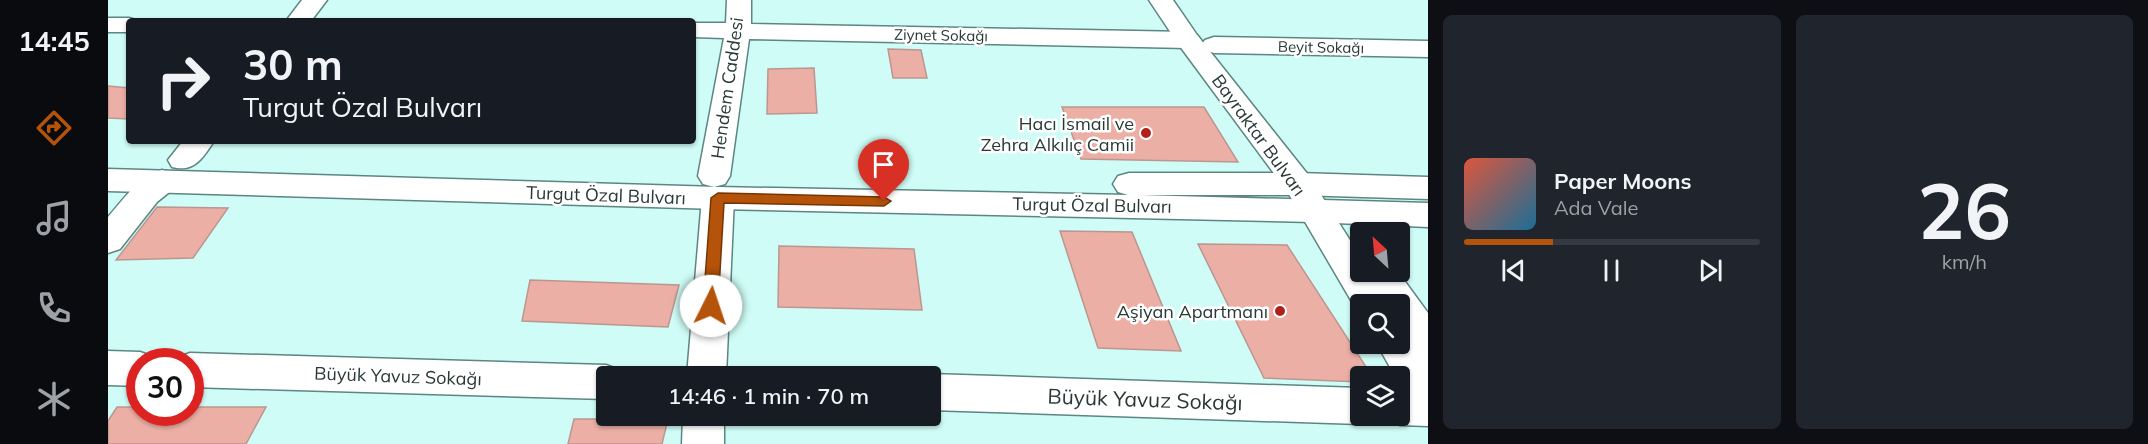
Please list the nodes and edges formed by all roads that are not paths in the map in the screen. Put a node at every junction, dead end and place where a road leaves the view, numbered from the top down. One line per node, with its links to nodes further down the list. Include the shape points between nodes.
1 (315, 0): 5 (street)
2 (739, 0): 9 (street, Hendem Caddesi)
3 (1161, 0): 10 (street, Bayraktar Bulvarı)
4 (1183, 0): 10 (street, Bayraktar Bulvarı)
5 (300, 18)
6 (108, 25): 7 (street)
7 (126, 25)
8 (696, 30): 9 (street, Ziynet Sokağı)
9 (738, 31): 10 (street, Ziynet Sokağı); 15 (street, Hendem Caddesi)
10 (1201, 43): 11 (street, Beyit Sokağı); 17 (street, Bayraktar Bulvarı)
11 (1428, 49)
12 (108, 159): 13 (street, Turgut Özal Bulvarı)
13 (181, 161): 14 (street, Turgut Özal Bulvarı); 15 (street, Turgut Özal Bulvarı); 20 (street)
14 (108, 180)
15 (716, 187): 17 (street, Turgut Özal Bulvarı); 25 (street, Hendem Caddesi)
16 (1428, 188): 17 (street, Turgut Özal Bulvarı)
17 (1318, 198): 18 (street, Turgut Özal Bulvarı); 19 (street, Bayraktar Bulvarı); 22 (street, Bayraktar Bulvarı)
18 (1428, 215)
19 (1350, 234)
20 (108, 240)
21 (1386, 282): 23 (street)
22 (1367, 294)
23 (1428, 343)
24 (1402, 354): 31 (street)
25 (707, 366)
26 (108, 368): 27 (street)
27 (126, 369)
28 (204, 370): 29 (street, Büyük Yavuz Sokağı)
29 (596, 382)
30 (941, 392): 32 (street, Büyük Yavuz Sokağı)
31 (1428, 394)
32 (1350, 406)
33 (1410, 407): 34 (street)
34 (1428, 408)
35 (704, 426): 36 (street)
36 (703, 444)

